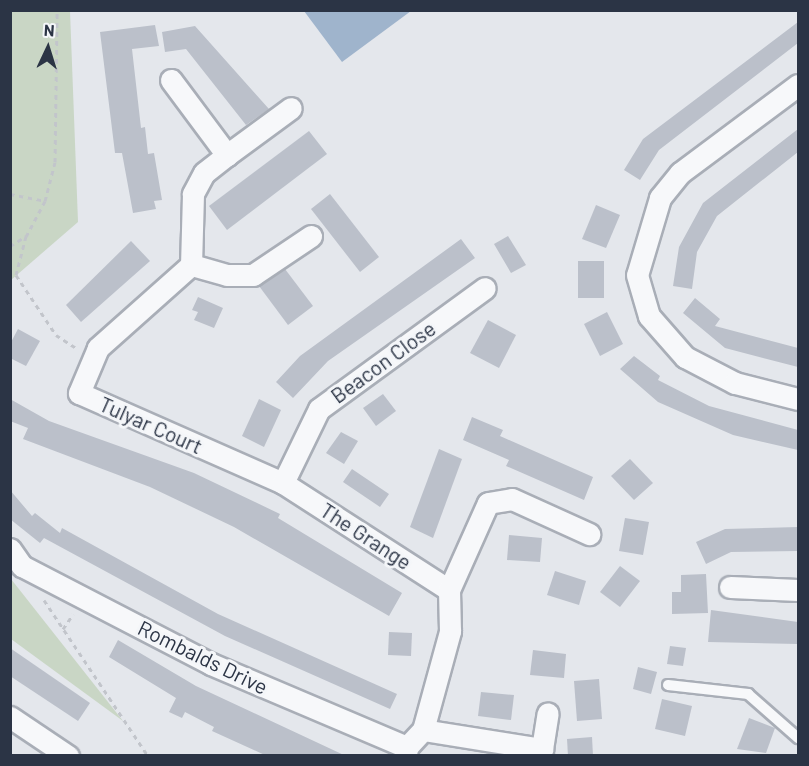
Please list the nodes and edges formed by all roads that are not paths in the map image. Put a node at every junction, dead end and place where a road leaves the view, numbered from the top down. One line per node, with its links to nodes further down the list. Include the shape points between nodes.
1 (171, 80): 4 (street)
2 (798, 85): 8 (street, via 680,173 660,198 637,275 649,316 686,357 735,382)
3 (291, 108): 4 (street)
4 (227, 155): 6 (street, via 204,173 193,194)
5 (311, 236): 6 (street, via 253,275 227,275)
6 (191, 265): 9 (street, Tulyar Court, via 98,348 79,393)
7 (485, 288): 9 (street, Beacon Close, via 320,409)
8 (798, 399)
9 (283, 483): 13 (street, The Grange)
10 (588, 534): 13 (street, via 512,499 488,503)
11 (10, 549): 20 (street, Rombalds Drive, via 22,566 211,664)
12 (730, 587): 14 (street)
13 (449, 590): 18 (street, via 450,631)
14 (798, 590)
15 (668, 685): 19 (lane, via 748,694)
16 (548, 713): 18 (street, via 542,749)
17 (10, 717): 21 (street)
18 (423, 730): 20 (street)
19 (798, 738)
20 (406, 752)
21 (68, 756)

